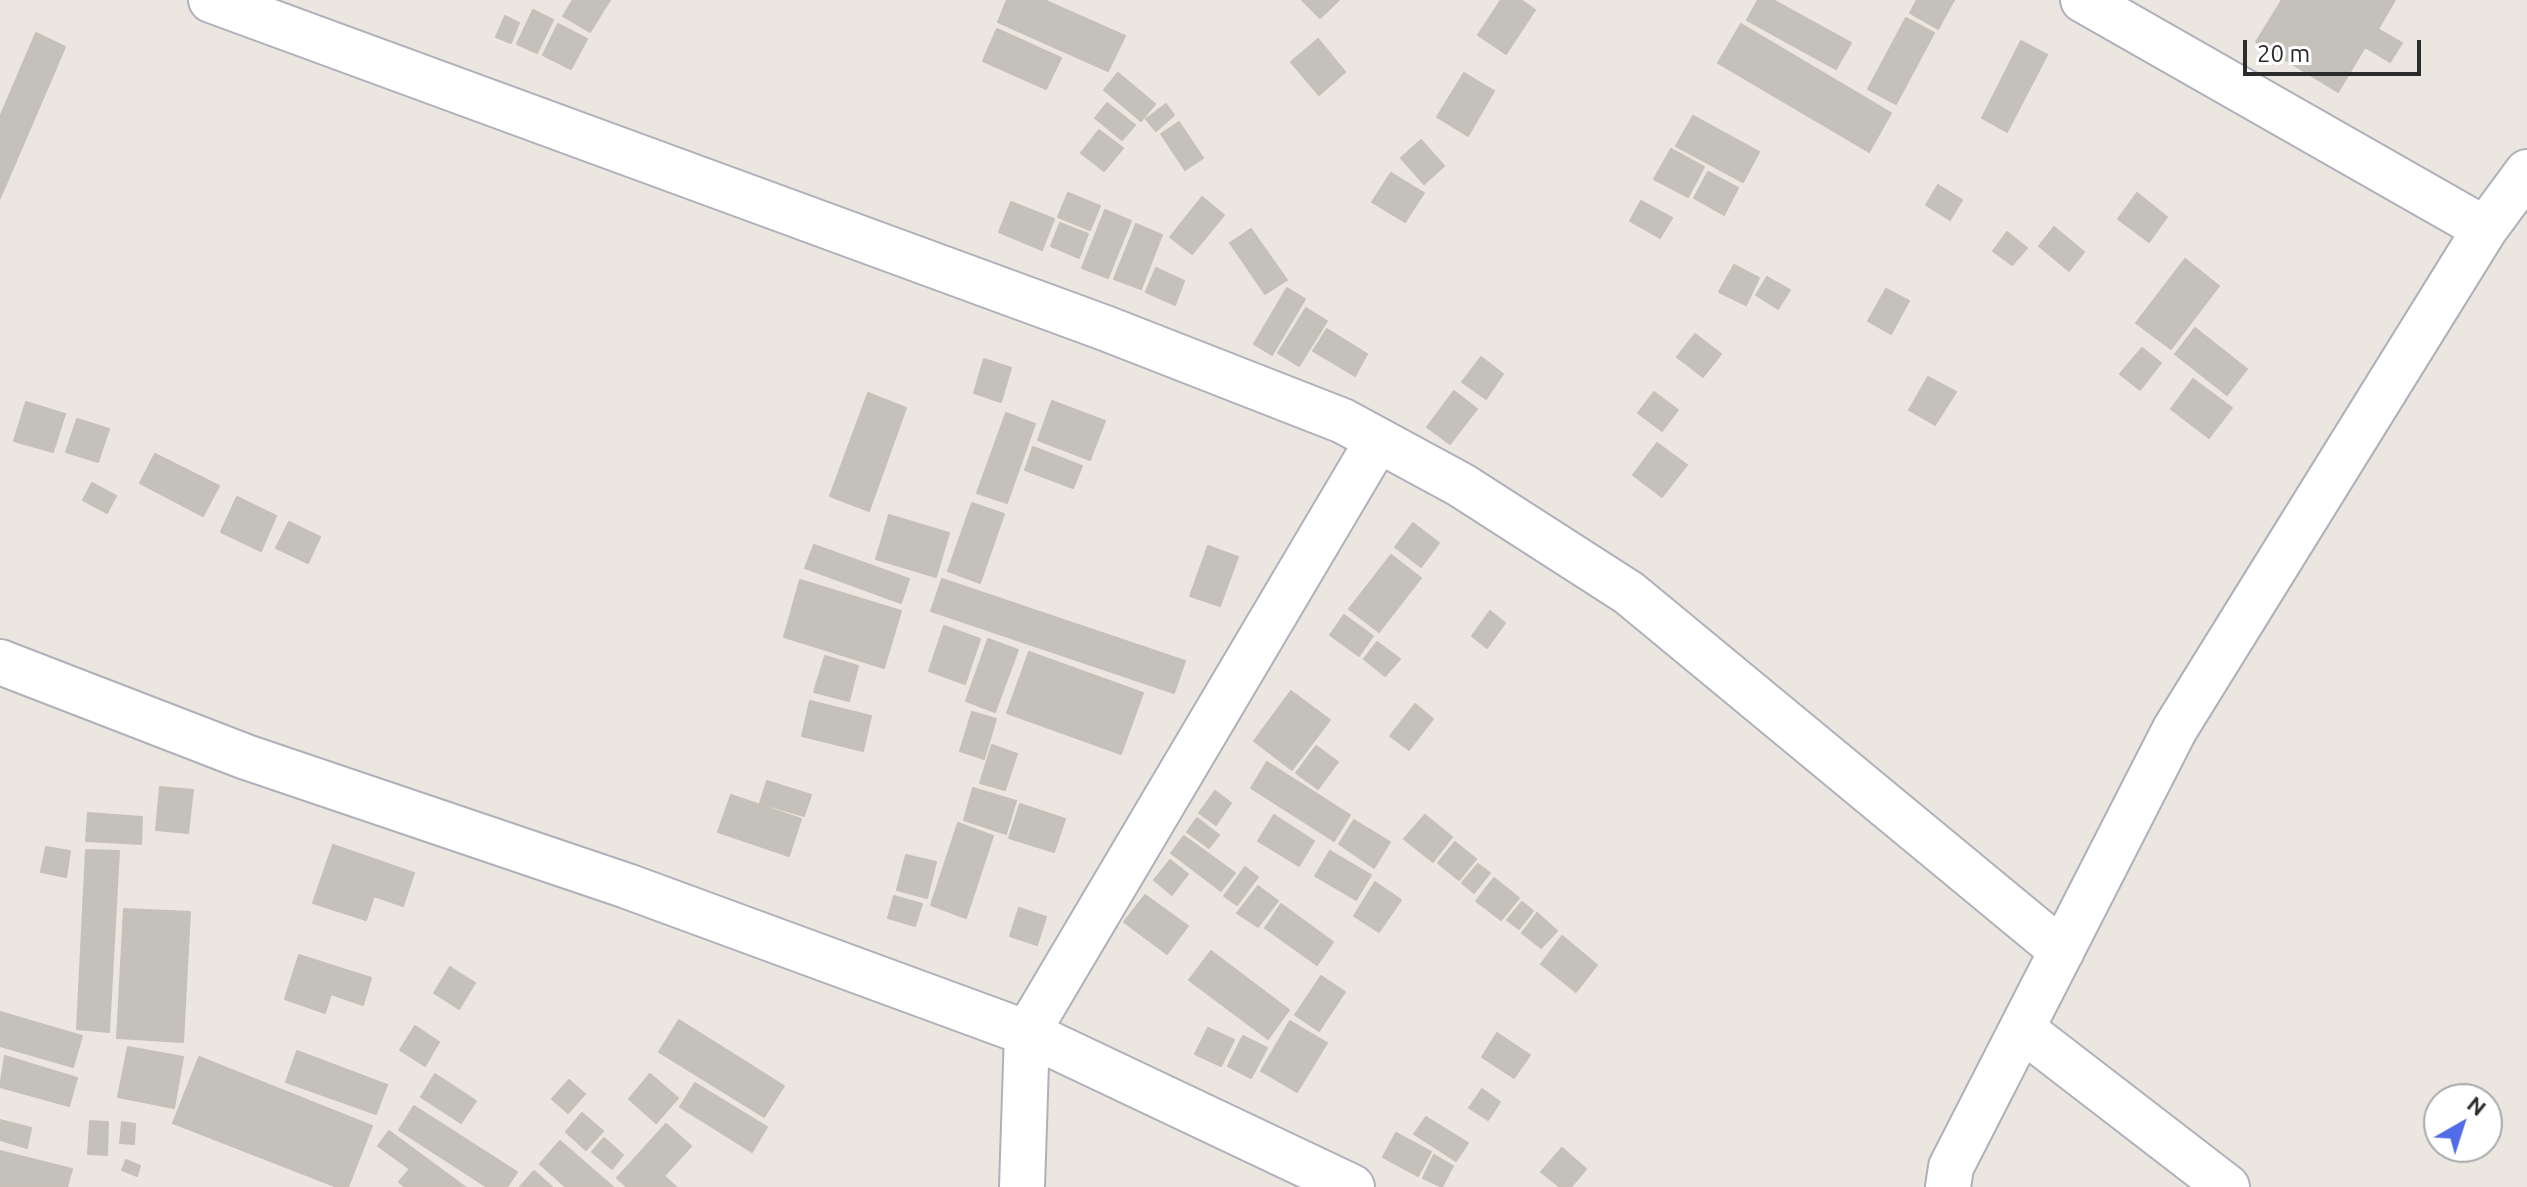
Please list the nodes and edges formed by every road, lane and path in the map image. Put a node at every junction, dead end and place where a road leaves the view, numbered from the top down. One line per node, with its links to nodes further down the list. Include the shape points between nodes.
1 (211, 0): 5 (street, via 1105,328 1343,421)
2 (2083, 0): 4 (street)
3 (2527, 172): 4 (street)
4 (2485, 229): 7 (street, via 2175,729)
5 (1378, 440): 7 (street, via 1461,485 1629,593); 9 (street)
6 (0, 662): 9 (street, via 246,757 627,886)
7 (2062, 951): 8 (street)
8 (2022, 1029): 12 (street, via 1951,1167); 13 (street)
9 (1027, 1033): 10 (street); 11 (street)
10 (1022, 1187)
11 (1352, 1187)
12 (1948, 1187)
13 (2227, 1187)

